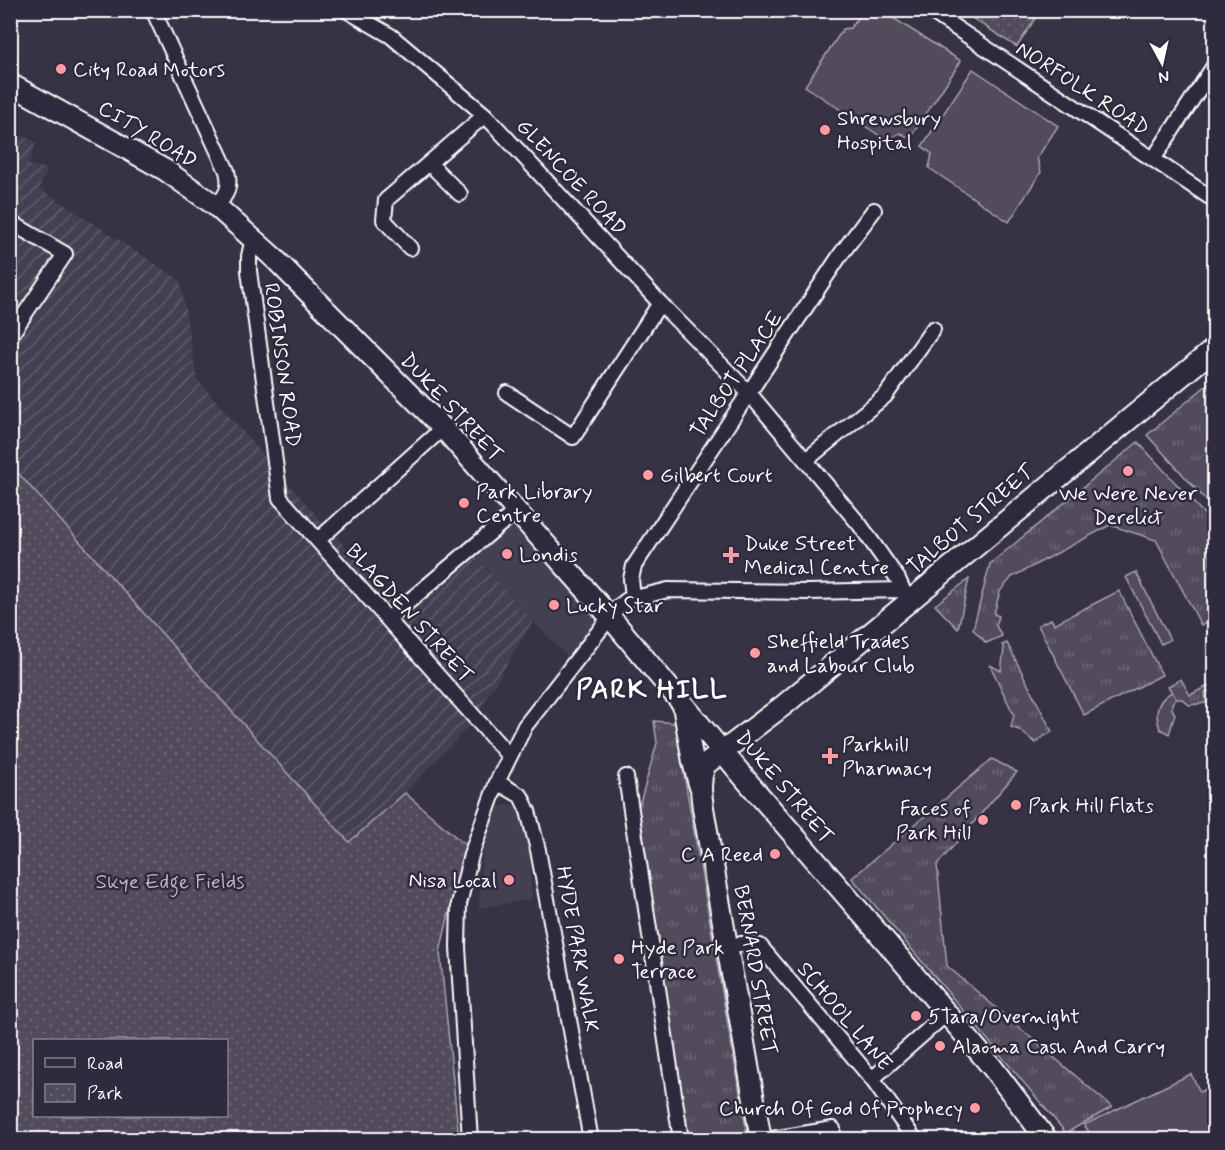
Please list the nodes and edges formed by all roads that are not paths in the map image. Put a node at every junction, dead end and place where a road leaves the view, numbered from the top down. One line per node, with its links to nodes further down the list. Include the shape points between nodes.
1 (153, 10): 11 (street, via 227,171 229,188)
2 (346, 10): 6 (street, GLENCOE ROAD, via 391,36)
3 (929, 10): 7 (street, NORFOLK ROAD)
4 (1215, 66): 7 (street)
5 (10, 84): 11 (main road, CITY ROAD, via 165,170)
6 (485, 115): 8 (street); 16 (street, GLENCOE ROAD)
7 (1154, 158): 10 (street, NORFOLK ROAD)
8 (429, 163): 9 (street); 15 (street, via 386,200 384,220)
9 (460, 194)
10 (1215, 201)
11 (216, 206): 14 (main road, CITY ROAD)
12 (874, 210): 21 (street, TALBOT PLACE)
13 (10, 222): 18 (street, via 65,254)
14 (253, 238): 22 (main road, DUKE STREET); 24 (street, ROBINSON ROAD, via 249,271)
15 (410, 248)
16 (660, 303): 20 (street, via 573,437); 21 (street, GLENCOE ROAD)
17 (933, 329): 23 (street, via 885,396)
18 (10, 336)
19 (1215, 349): 27 (main road, TALBOT STREET)
20 (507, 393)
21 (749, 393): 23 (street, GLENCOE ROAD); 28 (street, TALBOT PLACE, via 634,566)
22 (443, 428): 25 (main road, DUKE STREET); 26 (street)
23 (806, 460): 27 (street, GLENCOE ROAD, via 887,561)
24 (280, 498): 26 (street, BLAGDEN STREET)
25 (516, 511): 29 (main road, DUKE STREET); 30 (street)
26 (318, 540): 30 (street, BLAGDEN STREET)
27 (905, 596): 28 (street, via 668,590); 32 (main road, TALBOT STREET, via 784,705)
28 (633, 597): 29 (street)
29 (610, 617): 31 (main road, DUKE STREET); 33 (street, via 525,726)
30 (388, 619): 33 (street, BLAGDEN STREET)
31 (683, 705): 32 (main road, DUKE STREET); 36 (main road, BERNARD STREET)
32 (723, 752): 36 (main road, TALBOT STREET, via 705,765 701,774); 38 (main road, DUKE STREET)
33 (509, 756): 35 (street)
34 (626, 777): 43 (street)
35 (496, 782): 41 (street, via 459,904 459,978); 42 (street, HYDE PARK WALK, via 521,796 528,811)
36 (702, 798): 37 (main road, BERNARD STREET)
37 (728, 946): 39 (street, SCHOOL LANE, via 760,946); 44 (main road, BERNARD STREET)
38 (946, 1014): 39 (street); 47 (main road, DUKE STREET)
39 (872, 1079): 46 (street, SCHOOL LANE)
40 (833, 1129): 45 (street)
41 (470, 1140)
42 (591, 1140)
43 (681, 1140)
44 (761, 1140)
45 (766, 1140)
46 (915, 1140)
47 (1047, 1140)

